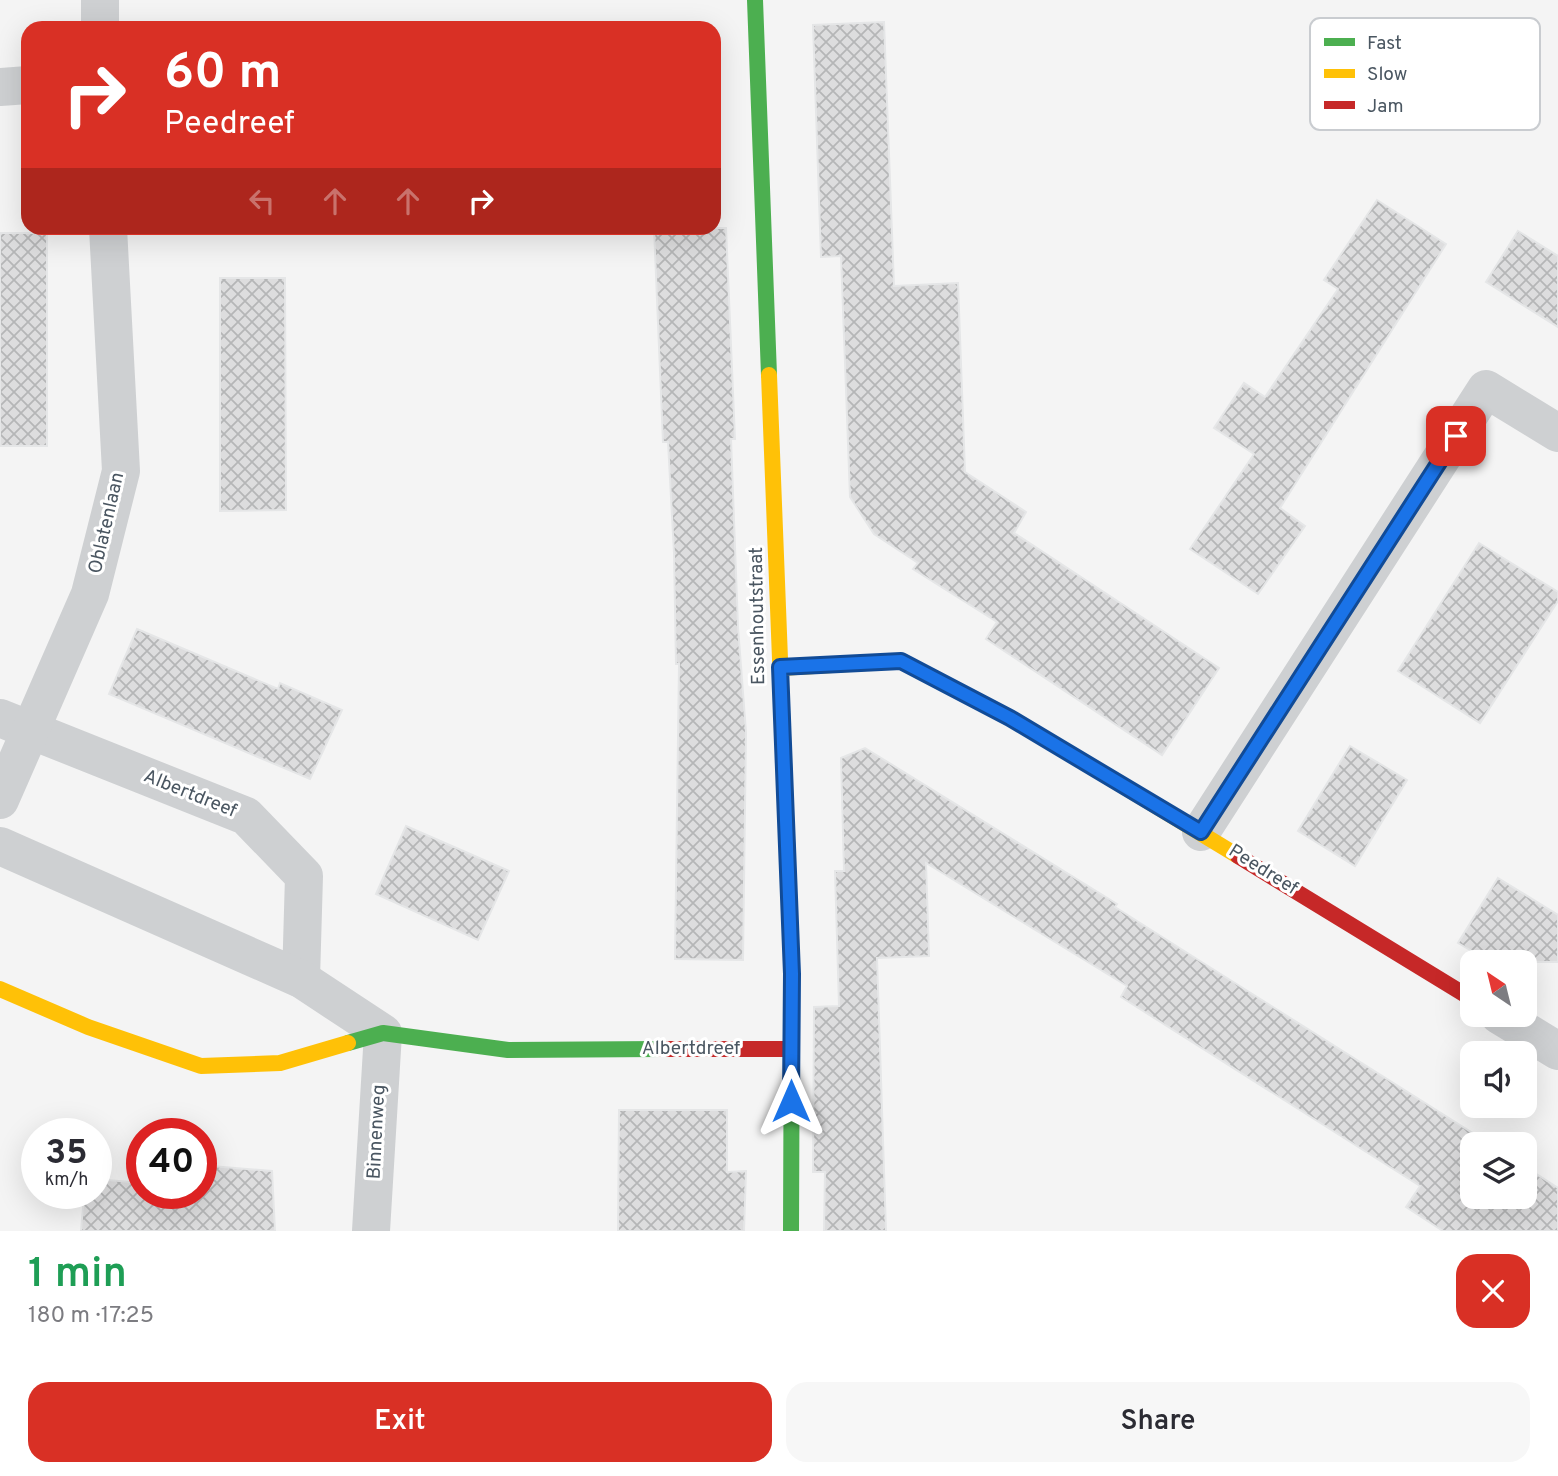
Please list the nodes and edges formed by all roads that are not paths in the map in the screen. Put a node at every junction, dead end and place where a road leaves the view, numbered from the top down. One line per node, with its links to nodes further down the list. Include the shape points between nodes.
1 (100, 0): 3 (street)
2 (755, 0): 8 (street, Essenhoutstraat)
3 (100, 21)
4 (21, 85): 5 (street)
5 (0, 86)
6 (108, 235): 9 (street, Oblatenlaan, via 121,471 90,594)
7 (1558, 433): 11 (street, via 1486,389)
8 (780, 667): 11 (street, Peedreef, via 901,661 1010,718); 18 (street, Essenhoutstraat, via 792,974)
9 (15, 724): 10 (street, Oblatenlaan); 13 (street, Albertdreef, via 246,816 304,876)
10 (0, 800)
11 (1201, 832): 15 (street, Peedreef)
12 (0, 846): 13 (street, Albertdreef)
13 (301, 979): 17 (street, Albertdreef)
14 (0, 989): 17 (street, Albertdreef, via 88,1027 201,1066 280,1063)
15 (1460, 992)
16 (1519, 1027): 19 (street)
17 (383, 1033): 18 (street, Albertdreef, via 508,1050); 20 (street, Binnenweg)
18 (790, 1049): 21 (street, Essenhoutstraat)
19 (1558, 1051)
20 (371, 1231)
21 (791, 1231)

